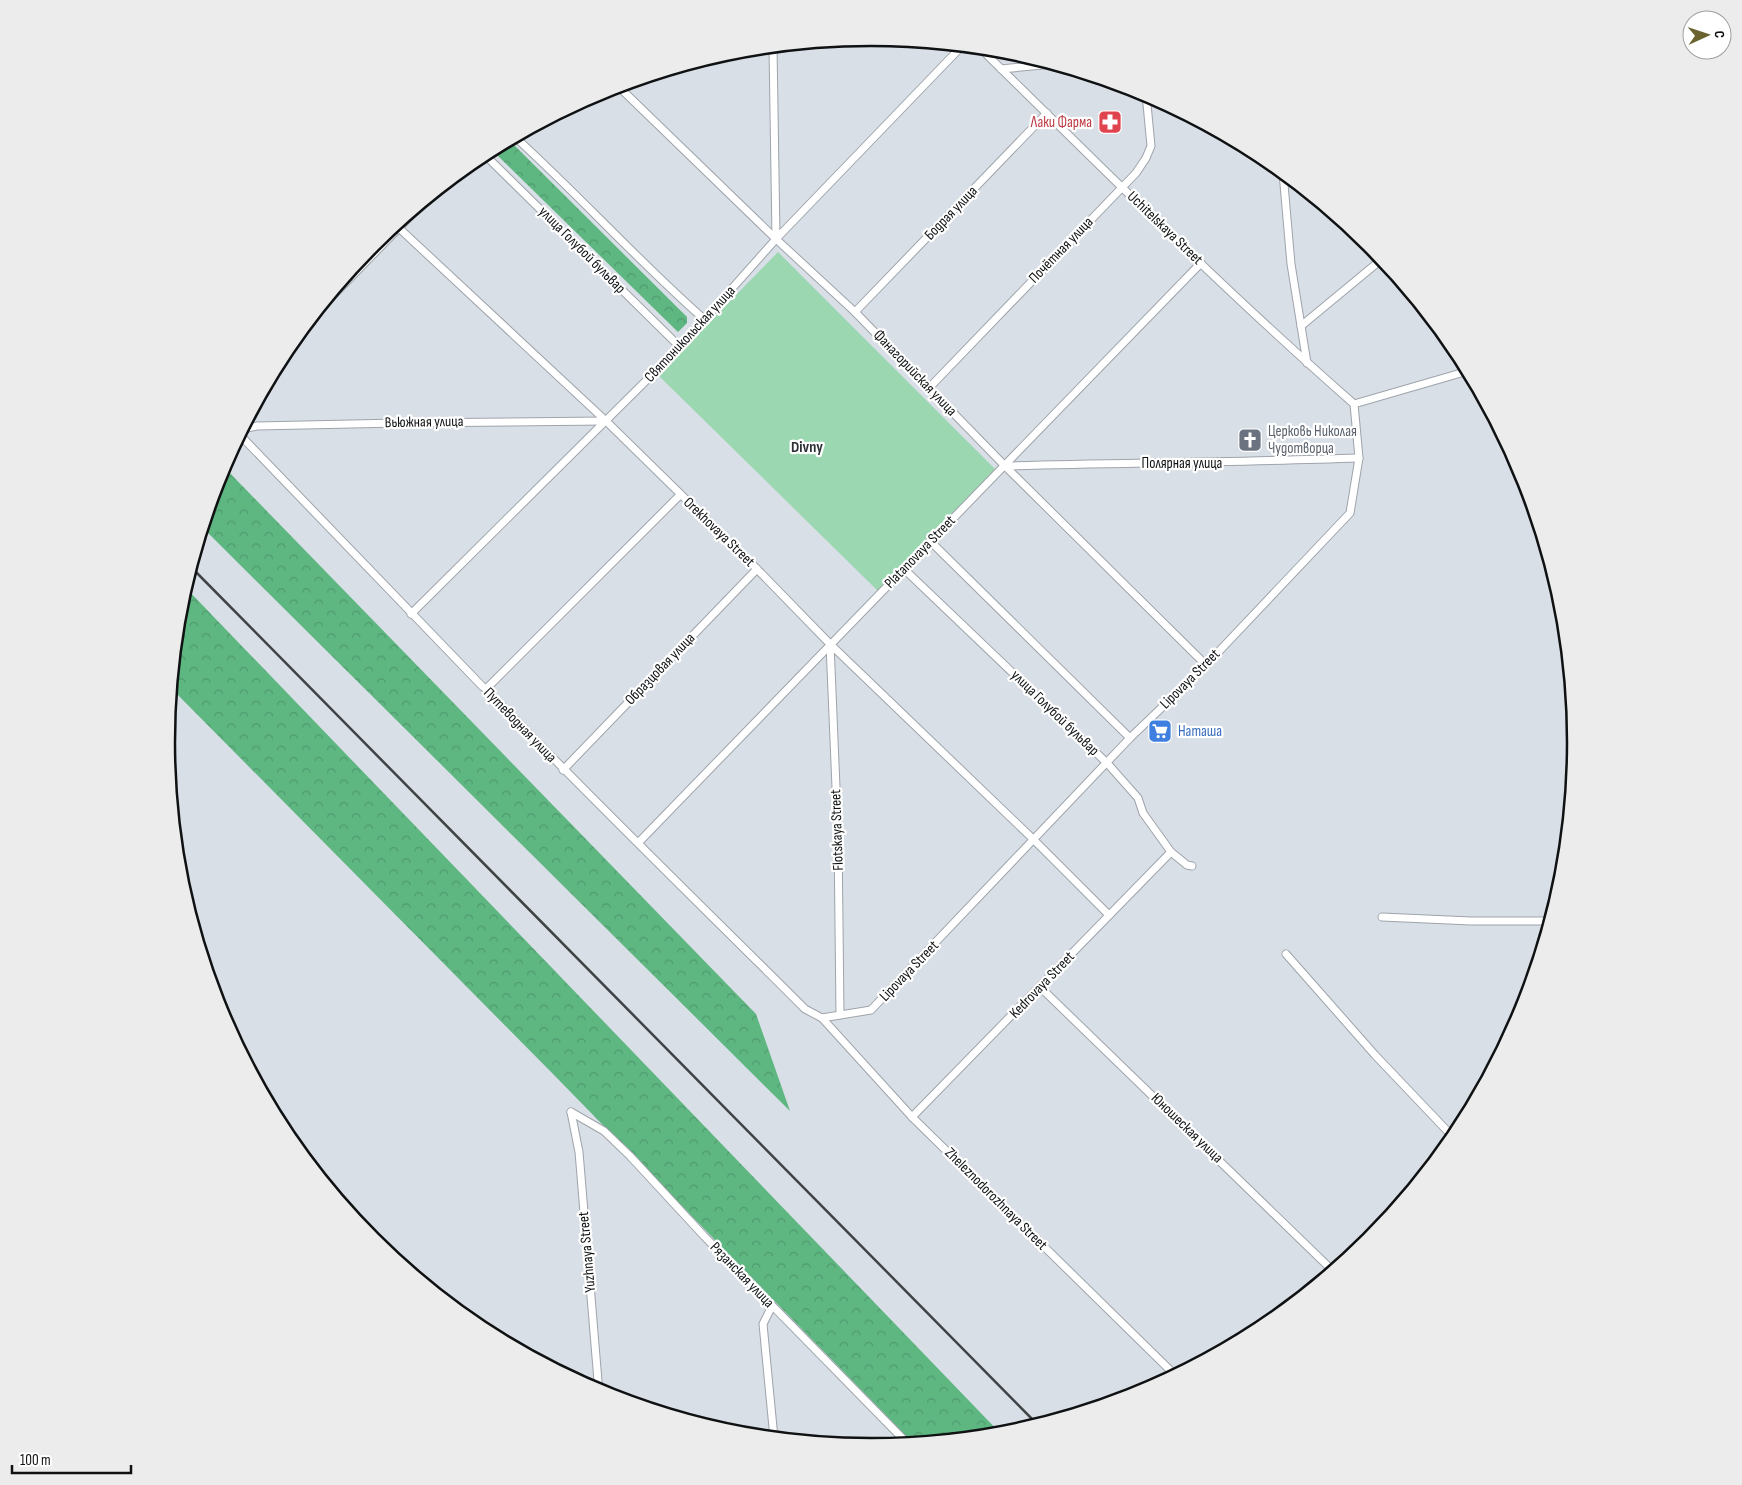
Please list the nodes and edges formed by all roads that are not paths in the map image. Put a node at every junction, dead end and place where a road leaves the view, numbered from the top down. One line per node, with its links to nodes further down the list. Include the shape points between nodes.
1 (957, 52): 14 (street, Святоникольская улица)
2 (773, 53): 14 (street)
3 (989, 57): 5 (street, Uchitelskaya Street)
4 (1033, 66): 5 (street)
5 (1001, 69): 8 (street, Uchitelskaya Street)
6 (624, 92): 14 (street, Фанагорийская улица)
7 (1147, 103): 12 (street, Почётная улица, via 1150,146 1146,158)
8 (1047, 113): 12 (street, Uchitelskaya Street); 17 (street, Бодрая улица)
9 (520, 142): 18 (street)
10 (490, 160): 20 (street, улица Голубой бульвар)
11 (1284, 182): 19 (street, via 1291,264)
12 (1123, 187): 15 (street, Uchitelskaya Street); 23 (street, Почётная улица)
13 (401, 229): 25 (street, Orekhovaya Street)
14 (776, 240): 17 (street, Фанагорийская улица); 18 (street, Святоникольская улица)
15 (1201, 263): 21 (street, Uchitelskaya Street); 29 (street, Platanovaya Street)
16 (1376, 264): 19 (street)
17 (855, 312): 23 (street, Фанагорийская улица)
18 (705, 320): 20 (street, Святоникольская улица)
19 (1301, 326): 21 (street)
20 (680, 347): 25 (street, Святоникольская улица)
21 (1307, 363): 24 (street, Uchitelskaya Street)
22 (1461, 373): 24 (street)
23 (929, 388): 29 (street, Фанагорийская улица)
24 (1354, 404): 28 (street, Lipovaya Street)
25 (606, 421): 26 (street, Вьюжная улица, via 399,422); 30 (street, Orekhovaya Street); 34 (street, Святоникольская улица)
26 (251, 427)
27 (245, 440): 34 (street, Путеводная улица)
28 (1359, 458): 29 (street, Полярная улица); 36 (street, Lipovaya Street, via 1350,513)
29 (1005, 466): 31 (street, Platanovaya Street); 36 (street, Фанагорийская улица)
30 (680, 495): 32 (street, Orekhovaya Street); 37 (street)
31 (930, 541): 33 (street, Platanovaya Street); 38 (street)
32 (757, 569): 35 (street, Orekhovaya Street); 40 (street, Образцовая улица)
33 (904, 569): 35 (street, Platanovaya Street); 39 (street, улица Голубой бульвар)
34 (411, 614): 37 (street, Путеводная улица)
35 (830, 644): 41 (street, Orekhovaya Street); 42 (street, Platanovaya Street); 50 (street, Flotskaya Street, via 838,835)
36 (1206, 665): 38 (street, Lipovaya Street)
37 (486, 689): 40 (street, Путеводная улица)
38 (1130, 738): 39 (street, Lipovaya Street)
39 (1107, 764): 41 (street, Lipovaya Street); 43 (street, улица Голубой бульвар, via 1138,798 1143,813)
40 (563, 770): 42 (street, Путеводная улица)
41 (1034, 840): 45 (street, Orekhovaya Street); 50 (street, Lipovaya Street, via 872,1010)
42 (639, 842): 51 (street, Путеводная улица, via 805,1010)
43 (1171, 852): 44 (street, улица Голубой бульвар); 45 (street, Kedrovaya Street)
44 (1192, 866)
45 (1109, 915): 49 (street, Kedrovaya Street)
46 (1382, 917): 47 (street)
47 (1544, 921)
48 (1286, 954): 54 (street)
49 (1040, 987): 53 (street, Kedrovaya Street); 55 (street, Юношеская улица)
50 (840, 1015): 51 (street)
51 (822, 1018): 53 (street, Zheleznodorozhnaya Street)
52 (571, 1112): 56 (street, Рязанская улица, via 604,1131 630,1156); 58 (street, Yuzhnaya Street, via 579,1152)
53 (912, 1117): 57 (street, Zheleznodorozhnaya Street)
54 (1448, 1132)
55 (1329, 1267)
56 (772, 1306): 59 (street, via 763,1324); 60 (street, Рязанская улица)
57 (1170, 1371)
58 (598, 1383)
59 (773, 1432)
60 (902, 1438)

